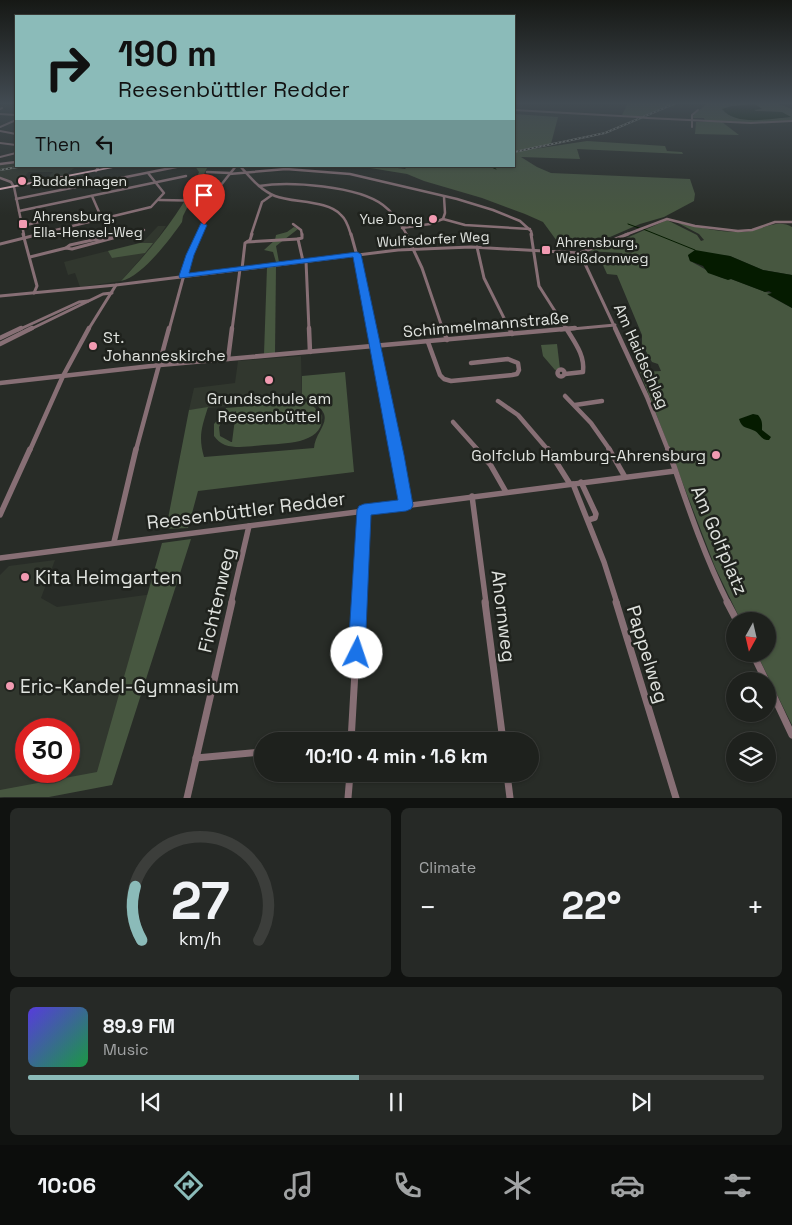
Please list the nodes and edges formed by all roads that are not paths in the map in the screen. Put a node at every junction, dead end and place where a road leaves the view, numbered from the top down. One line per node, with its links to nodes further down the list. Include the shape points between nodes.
1 (0, 143): 2 (street)
2 (15, 145)
3 (15, 153): 4 (street)
4 (0, 157)
5 (15, 162): 6 (street)
6 (0, 164)
7 (113, 167): 11 (main road)
8 (176, 167): 13 (street)
9 (235, 167): 15 (street)
10 (241, 167): 14 (street)
11 (97, 169): 20 (main road)
12 (207, 172): 15 (street)
13 (148, 173): 18 (street); 25 (street)
14 (245, 173): 15 (street); 19 (street); 24 (street, via 275,169 333,172)
15 (230, 174): 27 (street, via 221,185)
16 (186, 176): 18 (street)
17 (0, 178): 20 (street)
18 (156, 183): 23 (street); 26 (street, via 164,193)
19 (259, 186): 22 (street); 35 (street, via 280,183 304,185 361,195 386,206)
20 (14, 187): 21 (main road); 25 (street)
21 (0, 189)
22 (272, 195): 40 (street, via 262,202); 46 (street, via 338,212)
23 (92, 196): 28 (street); 30 (street)
24 (444, 197): 31 (street); 36 (street, via 493,210 520,221)
25 (16, 199): 28 (street)
26 (159, 200): 27 (street); 30 (street, via 145,209)
27 (215, 201): 50 (street)
28 (19, 211): 34 (street)
29 (68, 215): 34 (street)
30 (102, 219): 38 (street)
31 (443, 219): 35 (street); 36 (street, via 465,225)
32 (792, 222): 45 (street, Wulfsdorfer Weg, via 775,222 738,231 667,219)
33 (293, 224): 39 (street, via 301,230 302,238)
34 (22, 226): 38 (street)
35 (402, 228): 43 (street)
36 (530, 229): 44 (street)
37 (144, 230): 47 (street, via 72,249)
38 (25, 237): 41 (street); 47 (street)
39 (298, 239): 40 (street); 48 (street)
40 (247, 242): 49 (street)
41 (0, 244)
42 (477, 247): 43 (street, Wulfsdorfer Weg); 44 (street, Wulfsdorfer Weg); 60 (street, via 480,269)
43 (414, 249): 46 (street, Wulfsdorfer Weg); 62 (street)
44 (534, 249): 45 (street, Wulfsdorfer Weg); 59 (street, via 539,286)
45 (580, 253): 58 (street, Am Haidschlag)
46 (357, 254): 48 (street, Wulfsdorfer Weg); 65 (street)
47 (30, 256): 52 (street, via 37,286)
48 (305, 261): 49 (street, Wulfsdorfer Weg); 66 (street)
49 (241, 269): 50 (street, Wulfsdorfer Weg); 67 (street)
50 (184, 276): 51 (street, Wulfsdorfer Weg); 69 (street)
51 (116, 285): 52 (street, Wulfsdorfer Weg); 53 (street)
52 (34, 292): 54 (street, Wulfsdorfer Weg)
53 (112, 293): 55 (street); 71 (street)
54 (0, 296)
55 (87, 301): 56 (street); 57 (street)
56 (40, 320): 57 (street); 61 (street)
57 (44, 324): 64 (street)
58 (615, 325): 59 (street, Schimmelmannstraße); 78 (street, Am Haidschlag, via 662,432)
59 (566, 329): 60 (street, Schimmelmannstraße); 70 (street, via 580,351 584,368 580,373)
60 (512, 334): 62 (street, Schimmelmannstraße)
61 (0, 338)
62 (447, 340): 63 (street, Schimmelmannstraße)
63 (428, 342): 65 (street, Schimmelmannstraße); 68 (street, via 440,375 447,380 512,375 519,370 518,364 511,359)
64 (0, 344)
65 (376, 347): 66 (street, Schimmelmannstraße); 84 (street)
66 (310, 352): 67 (street, Schimmelmannstraße)
67 (228, 359): 69 (street, Schimmelmannstraße)
68 (471, 363)
69 (160, 365): 71 (street, Schimmelmannstraße); 89 (street)
70 (565, 374)
71 (63, 376): 72 (street, Schimmelmannstraße); 86 (street)
72 (0, 383)
73 (564, 396): 76 (street)
74 (498, 401): 81 (street, Pappelweg, via 509,406 535,433)
75 (602, 401): 76 (street)
76 (575, 405): 79 (street, via 599,432)
77 (453, 422): 82 (street, via 490,464)
78 (675, 471): 79 (street, Reesenbüttler Redder); 91 (street, Am Golfplatz, via 704,551)
79 (625, 477): 80 (street, Reesenbüttler Redder)
80 (581, 482): 81 (street, Reesenbüttler Redder); 87 (street, Pappelweg, via 596,514 595,518)
81 (572, 484): 82 (street, Reesenbüttler Redder); 87 (street, Pappelweg)
82 (506, 492): 83 (street, Reesenbüttler Redder)
83 (472, 496): 84 (street, Reesenbüttler Redder); 94 (street, Ahornweg)
84 (406, 505): 85 (street, Reesenbüttler Redder)
85 (364, 510): 88 (street, Reesenbüttler Redder); 93 (street)
86 (0, 516)
87 (588, 520): 103 (street, Pappelweg)
88 (249, 526): 89 (street, Reesenbüttler Redder); 97 (street, Fichtenweg)
89 (114, 542): 90 (street, Reesenbüttler Redder)
90 (0, 558)
91 (733, 612)
92 (776, 702): 95 (street)
93 (352, 732)
94 (502, 732)
95 (792, 736)
96 (254, 753): 97 (street)
97 (196, 758): 100 (street, Fichtenweg)
98 (349, 782): 101 (street)
99 (508, 782): 102 (street)
100 (187, 798)
101 (348, 798)
102 (510, 798)
103 (676, 798)

